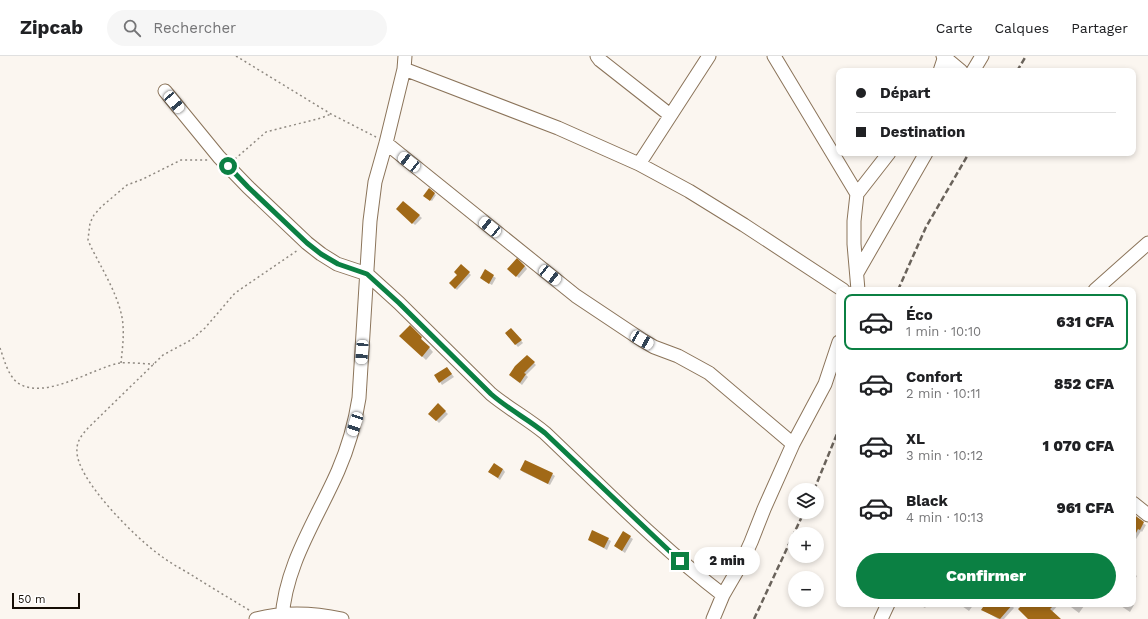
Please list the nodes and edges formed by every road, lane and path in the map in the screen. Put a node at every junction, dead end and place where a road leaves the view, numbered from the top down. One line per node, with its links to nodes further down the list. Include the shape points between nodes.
1 (236, 56): 12 (path)
2 (597, 56): 13 (street)
3 (709, 56): 13 (street)
4 (774, 56): 19 (street)
5 (944, 56): 8 (street); 9 (street)
6 (982, 56): 10 (street)
7 (404, 62): 14 (street); 18 (street)
8 (941, 68)
9 (958, 68)
10 (975, 68)
11 (165, 91): 17 (street)
12 (331, 114): 14 (path); 17 (path, via 266,132)
13 (670, 115): 18 (street)
14 (386, 143): 23 (street, via 375,182); 31 (street, via 576,296 654,347 678,356 709,373)
15 (887, 156): 19 (street)
16 (924, 156): 22 (street)
17 (224, 161): 20 (street); 29 (path, via 180,160 127,185 101,207 92,219 88,240 111,286 123,325)
18 (639, 164): 24 (street, via 689,191)
19 (858, 194): 22 (street, via 854,221)
20 (307, 243): 23 (street, via 338,264); 30 (path, via 234,293 192,340 163,355)
21 (1148, 243): 26 (street)
22 (857, 273): 25 (street)
23 (367, 274): 34 (street, via 491,394 545,433 691,571); 36 (street, via 355,424 338,471 299,552 288,582)
24 (838, 287)
25 (858, 287)
26 (1098, 287)
27 (0, 348): 29 (path, via 12,377 18,383 40,389)
28 (836, 350): 31 (street, via 824,384)
29 (121, 363): 30 (path)
30 (154, 364): 37 (path, via 88,428 79,441 77,457 98,494 141,540 161,556)
31 (793, 444): 34 (street, via 741,564)
32 (1136, 505): 33 (street)
33 (1148, 515)
34 (723, 595): 39 (street)
35 (887, 607): 40 (street)
36 (282, 616): 37 (street); 38 (street, via 318,615)
37 (258, 618)
38 (342, 619)
39 (713, 619)
40 (881, 619)

